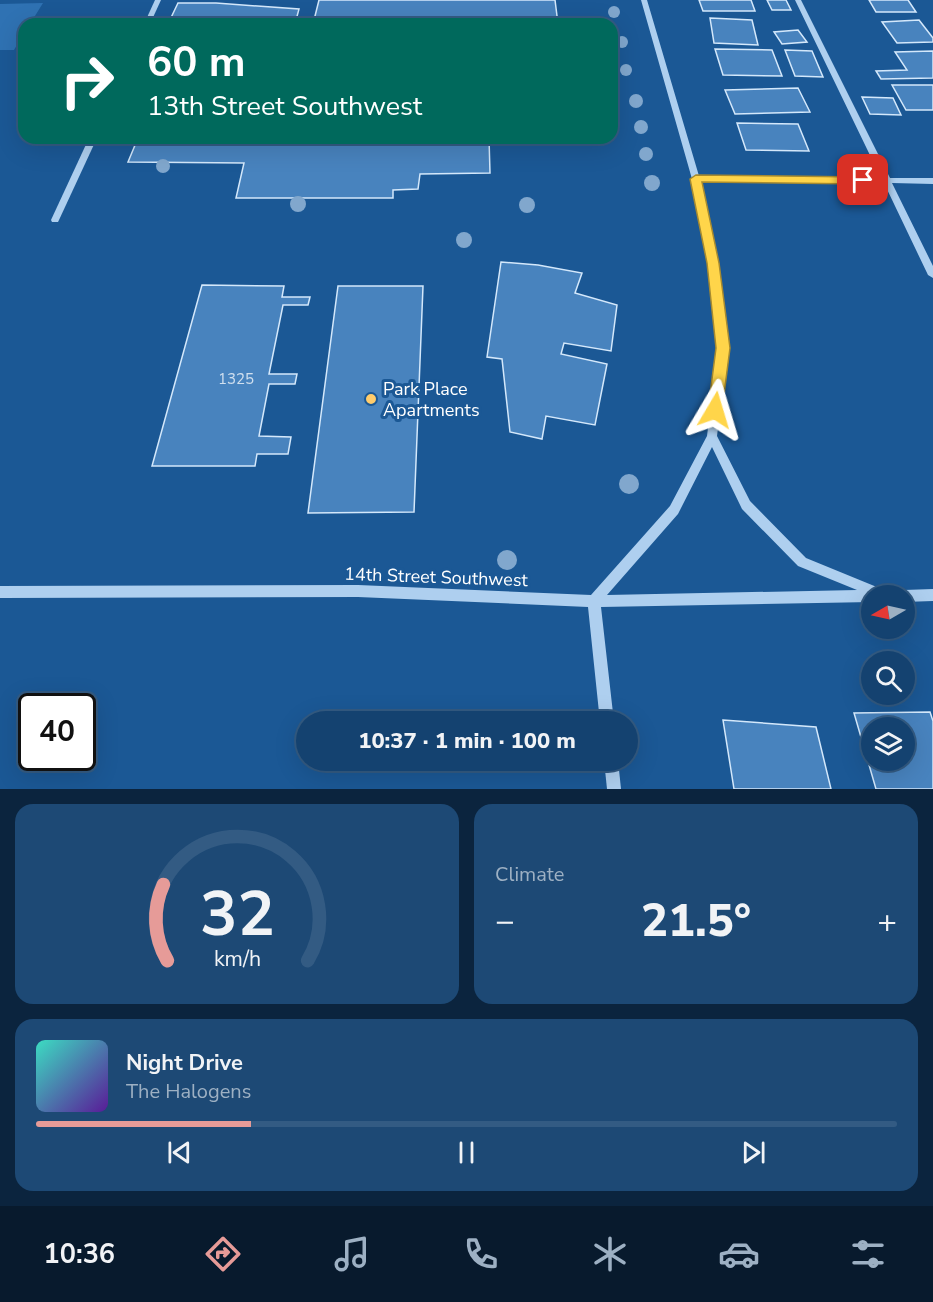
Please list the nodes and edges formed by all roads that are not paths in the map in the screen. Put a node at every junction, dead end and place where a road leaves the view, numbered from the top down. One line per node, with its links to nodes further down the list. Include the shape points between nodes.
1 (158, 0): 4 (street)
2 (644, 0): 6 (street)
3 (798, 0): 7 (street)
4 (150, 18)
5 (90, 144): 9 (street)
6 (696, 179): 7 (street); 11 (street, via 713,263 723,348)
7 (887, 180): 8 (street); 10 (street)
8 (933, 181)
9 (55, 220)
10 (933, 275)
11 (712, 436): 12 (street, via 746,505 802,562); 17 (street, via 674,510)
12 (861, 586)
13 (0, 592): 17 (street, 14th Street Southwest, via 358,591)
14 (933, 595): 16 (street)
15 (861, 596): 17 (street, 14th Street Southwest)
16 (915, 596)
17 (594, 601): 18 (street)
18 (606, 711)
19 (612, 771): 20 (street)
20 (614, 789)

